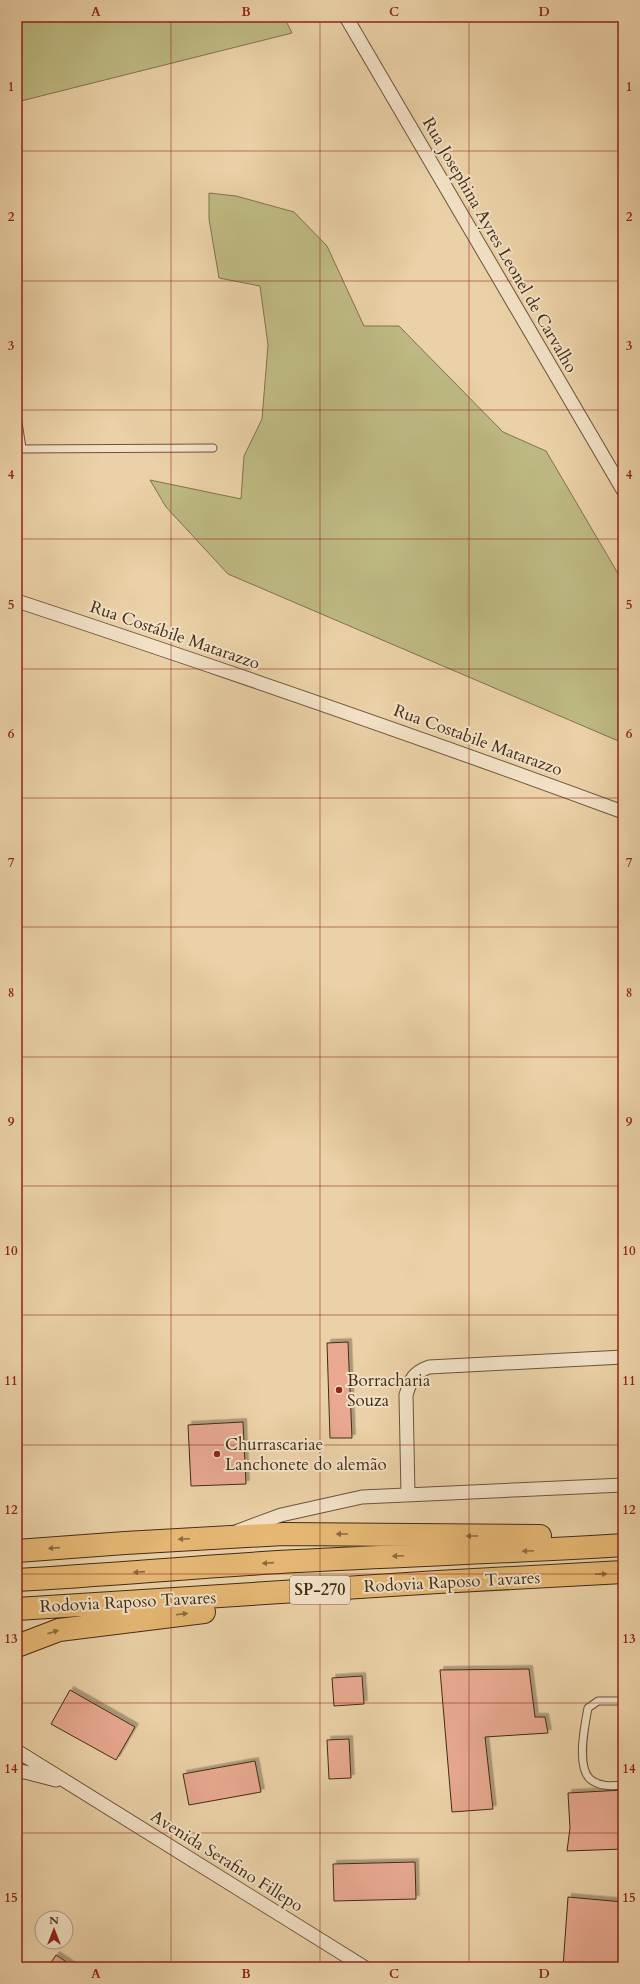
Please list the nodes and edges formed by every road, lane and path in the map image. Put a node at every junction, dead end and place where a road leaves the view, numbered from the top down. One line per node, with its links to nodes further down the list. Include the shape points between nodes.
1 (346, 17): 5 (street, Rua Josephina Ayres Leonel de Carvalho)
2 (17, 416): 3 (lane)
3 (20, 448): 4 (lane)
4 (213, 448)
5 (623, 490)
6 (17, 601): 7 (street, Rua Costábile Matarazzo)
7 (320, 704): 8 (street, Rua Costabile Matarazzo)
8 (623, 812)
9 (623, 1357): 11 (street, via 429,1367 418,1371 410,1381 406,1395)
10 (623, 1485): 11 (street)
11 (408, 1495): 13 (street, via 362,1497 281,1516)
12 (623, 1536): 13 (highway, one-way to 13, via 284,1534)
13 (218, 1538): 15 (highway, one-way to 15)
14 (623, 1545): 18 (highway, Rodovia Raposo Tavares / SP-270, one-way to 18, via 295,1561)
15 (17, 1551)
16 (623, 1572): 17 (highway, Rodovia Raposo Tavares / SP-270, one-way to 16)
17 (577, 1575): 19 (highway, Rodovia Raposo Tavares / SP-270, via 74,1606); 20 (highway, one-way to 17, via 59,1630 264,1604 496,1588)
18 (17, 1580)
19 (22, 1613)
20 (17, 1646)
21 (623, 1701): 25 (lane, via 598,1701 588,1708 582,1732 584,1768 590,1779 605,1786)
22 (17, 1751): 24 (street, Avenida Serafino Fillepo)
23 (17, 1770): 24 (street, Avenida Serafino Fillepo)
24 (71, 1785): 26 (street, Avenida Serafino Fillepo)
25 (623, 1785)
26 (364, 1967)

